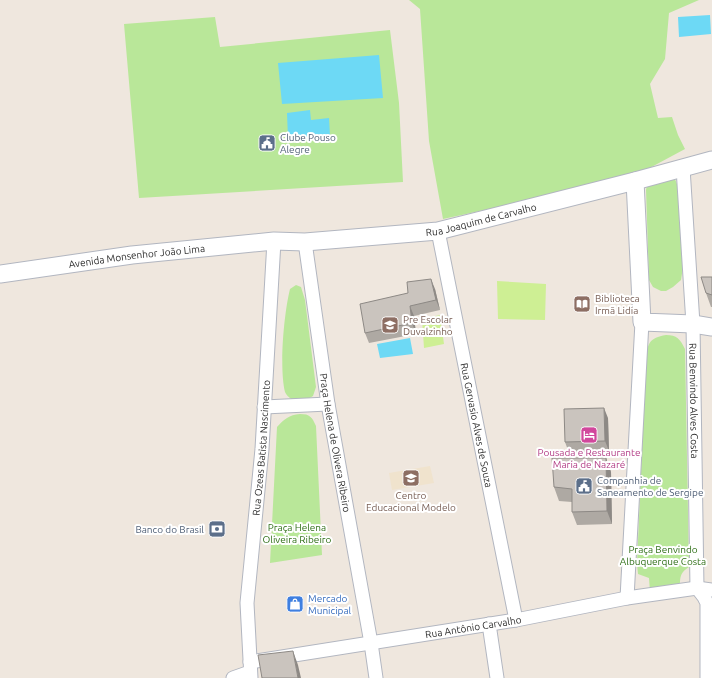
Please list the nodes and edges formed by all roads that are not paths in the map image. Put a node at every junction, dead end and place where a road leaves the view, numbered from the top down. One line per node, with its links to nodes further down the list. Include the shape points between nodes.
1 (712, 160): 2 (street, Rua Joaquim de Carvalho)
2 (683, 168): 3 (street, Rua Joaquim de Carvalho); 9 (street, Rua Benvindo Alves Costa)
3 (635, 181): 4 (street, Rua Joaquim de Carvalho); 8 (street)
4 (438, 231): 6 (street, Rua Joaquim de Carvalho); 16 (street, Rua Gervasio Alves de Souza)
5 (274, 241): 6 (street, Rua Joaquim de Carvalho); 7 (street, Avenida Monsenhor João Lima, via 132,255); 12 (street, Rua Ozeas Batista Nascimento)
6 (305, 242): 11 (street, Praça Helena de Olivera Ribeiro)
7 (0, 274)
8 (642, 322): 9 (street); 15 (street)
9 (693, 324): 10 (street); 13 (street, Rua Benvindo Alves Costa)
10 (712, 327)
11 (328, 404): 12 (street); 18 (street, Praça Helena de Olivera Ribeiro)
12 (264, 408): 19 (street, Rua Ozeas Batista Nascimento, via 247,603)
13 (697, 588): 14 (street, Rua Antônio Carvalho); 15 (street, Rua Antônio Carvalho); 23 (street, Rua Benvindo Alves Costa, via 707,603)
14 (712, 590)
15 (627, 598): 16 (street, Rua Antônio Carvalho)
16 (516, 620): 17 (street, Rua Antônio Carvalho)
17 (489, 624): 18 (street, Rua Antônio Carvalho); 22 (street)
18 (371, 643): 19 (street, Rua Antônio Carvalho); 21 (street, Praça Helena de Olivera Ribeiro)
19 (251, 671): 20 (street, Rua Antônio Carvalho)
20 (233, 678)
21 (376, 678)
22 (497, 678)
23 (707, 678)

